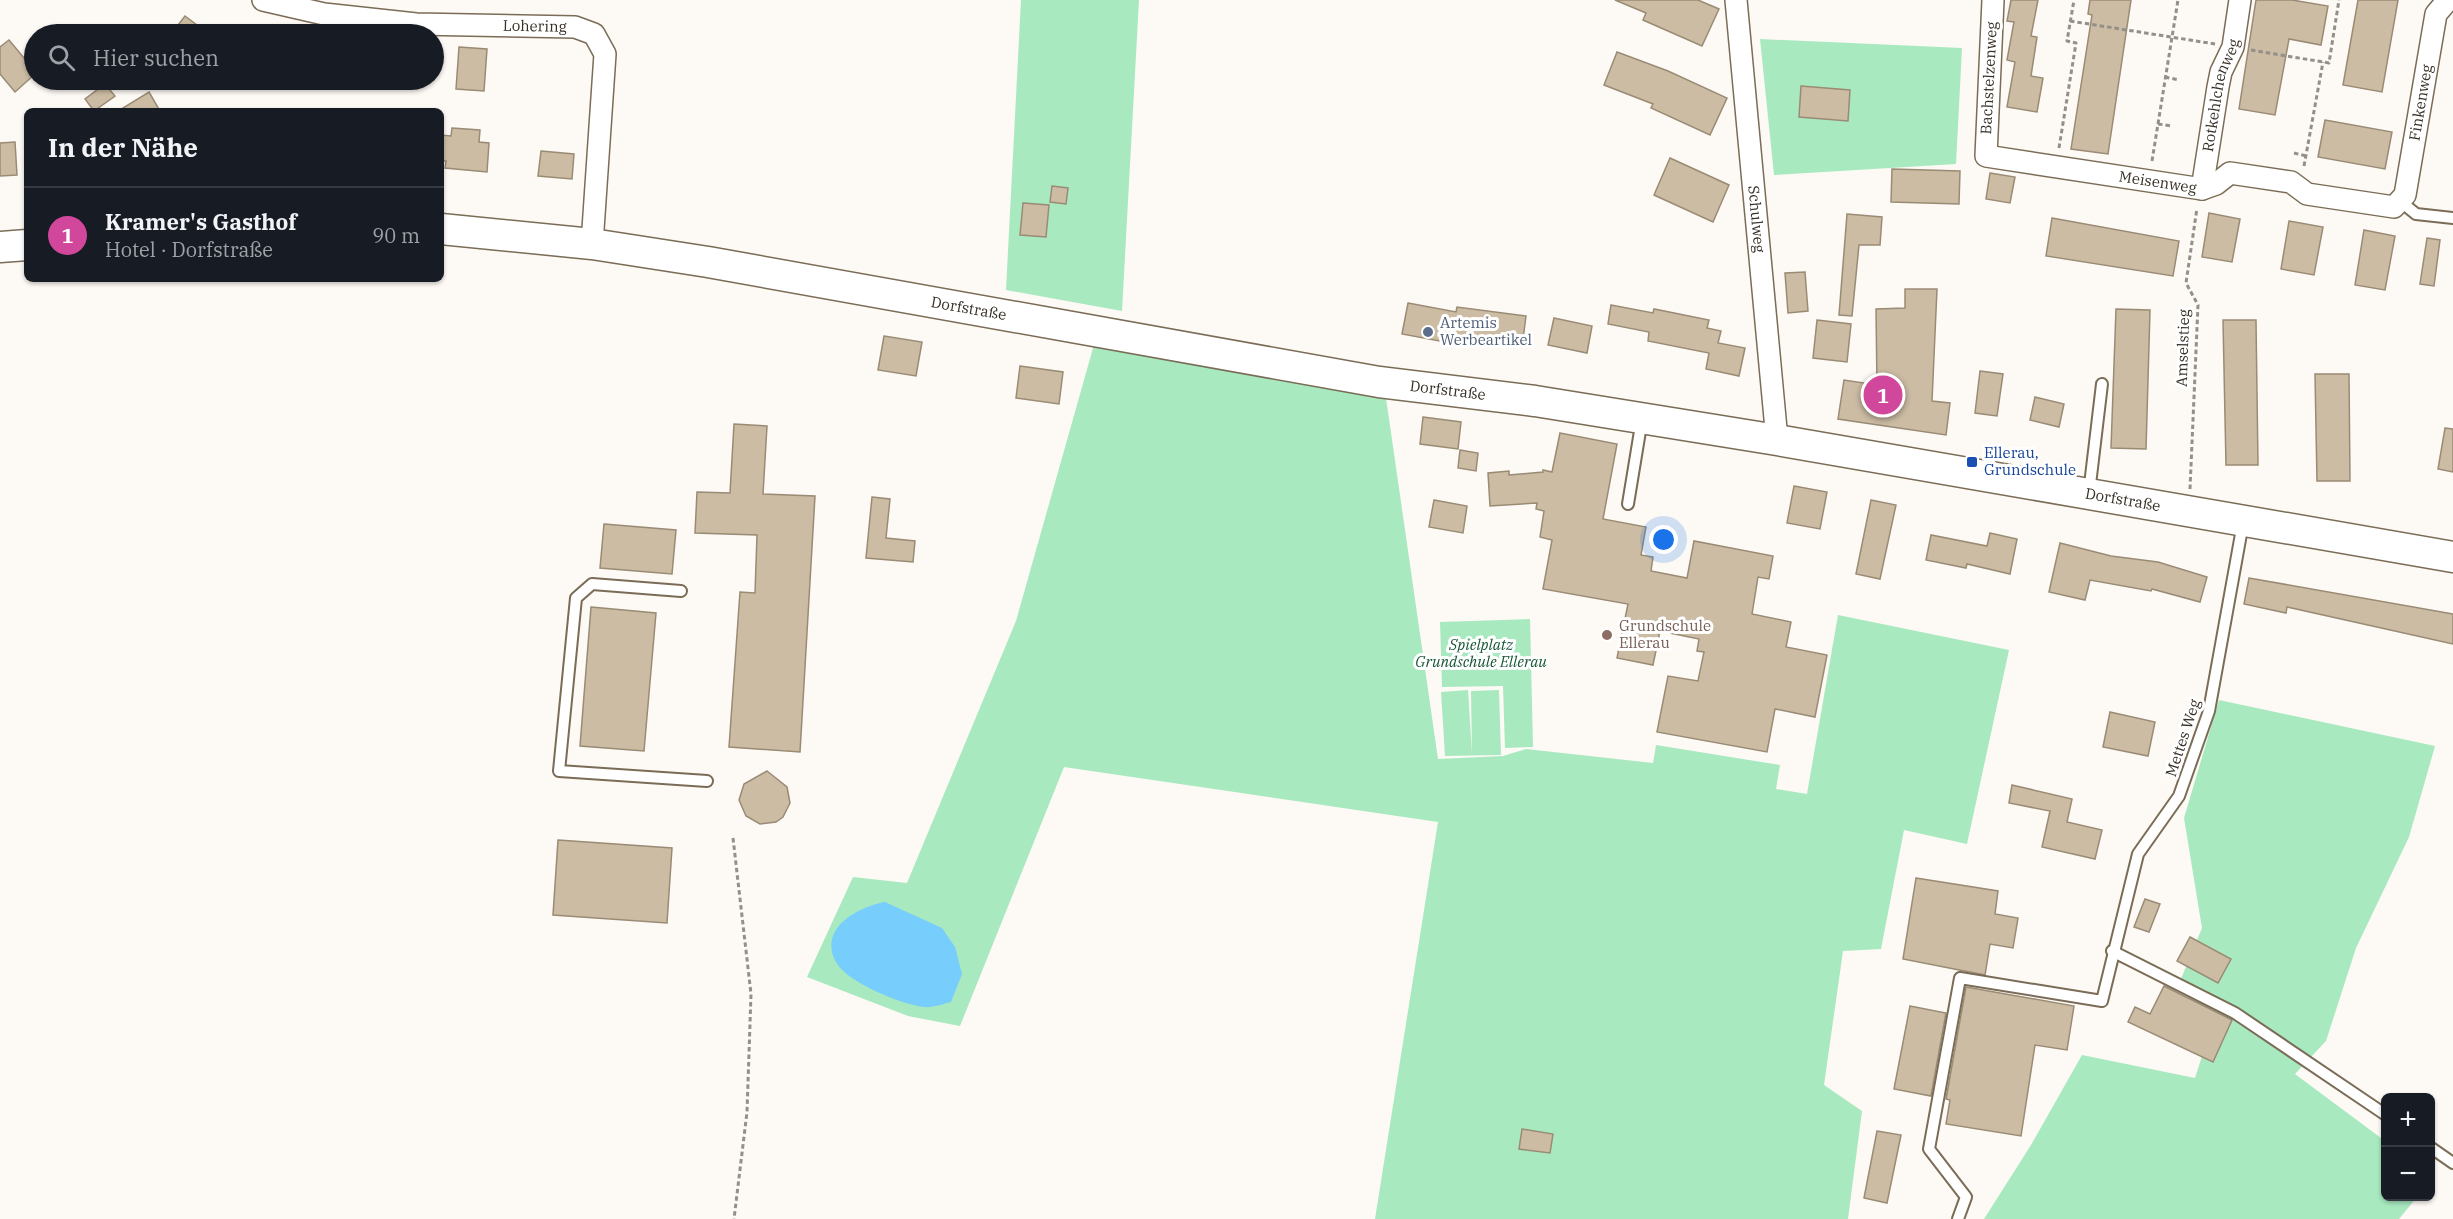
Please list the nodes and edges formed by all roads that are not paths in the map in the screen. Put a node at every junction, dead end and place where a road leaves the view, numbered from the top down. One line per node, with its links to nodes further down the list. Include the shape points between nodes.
1 (263, 0): 6 (street, Lohering, via 324,15)
2 (1736, 0): 18 (street, Schulweg)
3 (1993, 0): 8 (street, Bachstelzenweg)
4 (2240, 0): 9 (street, Rotkehlchenweg, via 2233,47 2218,87)
5 (2448, 0): 10 (street, Finkenweg, via 2436,14 2405,195)
6 (416, 24)
7 (444, 25): 14 (street, Lohering, via 574,27 594,34 605,54)
8 (1986, 156): 9 (street, Meisenweg)
9 (2202, 189): 10 (street, Meisenweg, via 2230,173 2291,182 2307,194)
10 (2397, 204): 11 (lane, via 2416,214)
11 (2453, 218)
12 (444, 229): 14 (street, Dorfstraße)
13 (24, 244): 15 (street)
14 (592, 244): 17 (street, Dorfstraße, via 1379,382)
15 (0, 247)
16 (2102, 384): 19 (lane)
17 (1642, 419): 18 (street, Dorfstraße); 20 (lane)
18 (1777, 440): 19 (street, Dorfstraße)
19 (2089, 493): 21 (street, Dorfstraße)
20 (1628, 504)
21 (2244, 521): 22 (street, Dorfstraße); 25 (lane, Mettes Weg, via 2210,711 2179,796 2138,854)
22 (2453, 558)
23 (681, 591): 24 (lane, via 592,584 576,598 559,771)
24 (707, 781)
25 (2112, 951): 26 (lane, via 2235,1013); 29 (lane, Mettes Weg, via 2102,1001 1960,978 1929,1149 1966,1197)
26 (2381, 1112)
27 (2435, 1150): 28 (lane)
28 (2453, 1163)
29 (1958, 1219)

